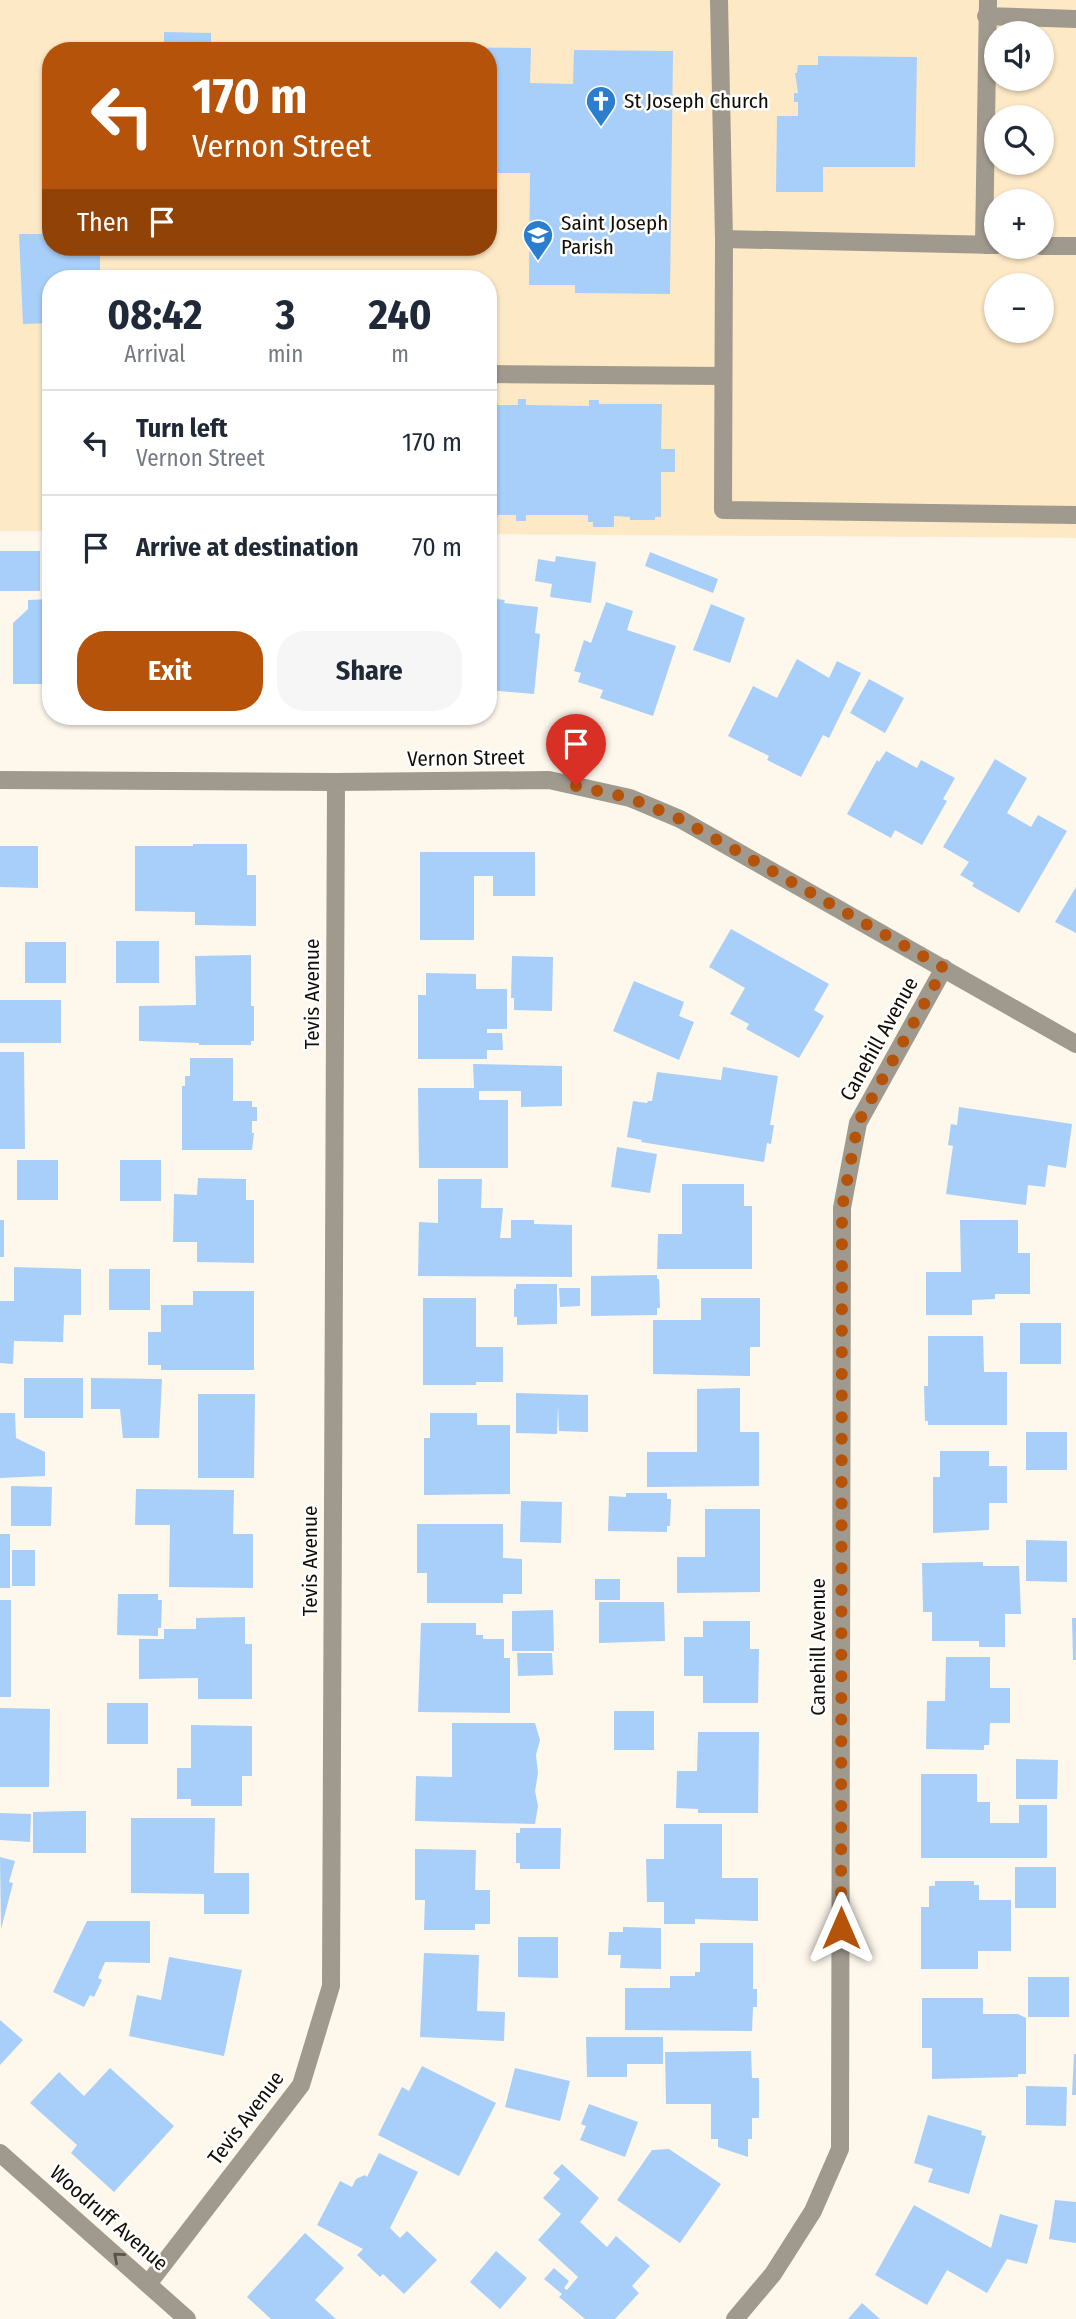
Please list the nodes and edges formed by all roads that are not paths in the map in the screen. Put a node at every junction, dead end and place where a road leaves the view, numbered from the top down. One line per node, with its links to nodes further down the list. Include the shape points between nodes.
1 (719, 0): 5 (street)
2 (987, 8): 3 (street); 4 (street)
3 (1076, 19)
4 (989, 189)
5 (724, 239): 6 (street); 10 (street)
6 (984, 245)
7 (1054, 246): 8 (street)
8 (1076, 246)
9 (497, 374): 10 (street)
10 (723, 376): 11 (street, via 723,510)
11 (1076, 514)
12 (0, 780): 13 (street, Vernon Street)
13 (336, 782): 14 (street, Vernon Street, via 549,780 630,798 680,819); 17 (street, Tevis Avenue, via 331,1986 301,2085)
14 (944, 968): 15 (street, Vernon Street); 19 (street, Canehill Avenue, via 858,1123 842,1208 840,2150 813,2211 774,2274)
15 (1076, 1044)
16 (0, 2153): 17 (street, Woodruff Avenue, one-way to 16)
17 (148, 2284): 18 (street, Woodruff Avenue)
18 (187, 2319)
19 (735, 2319)

